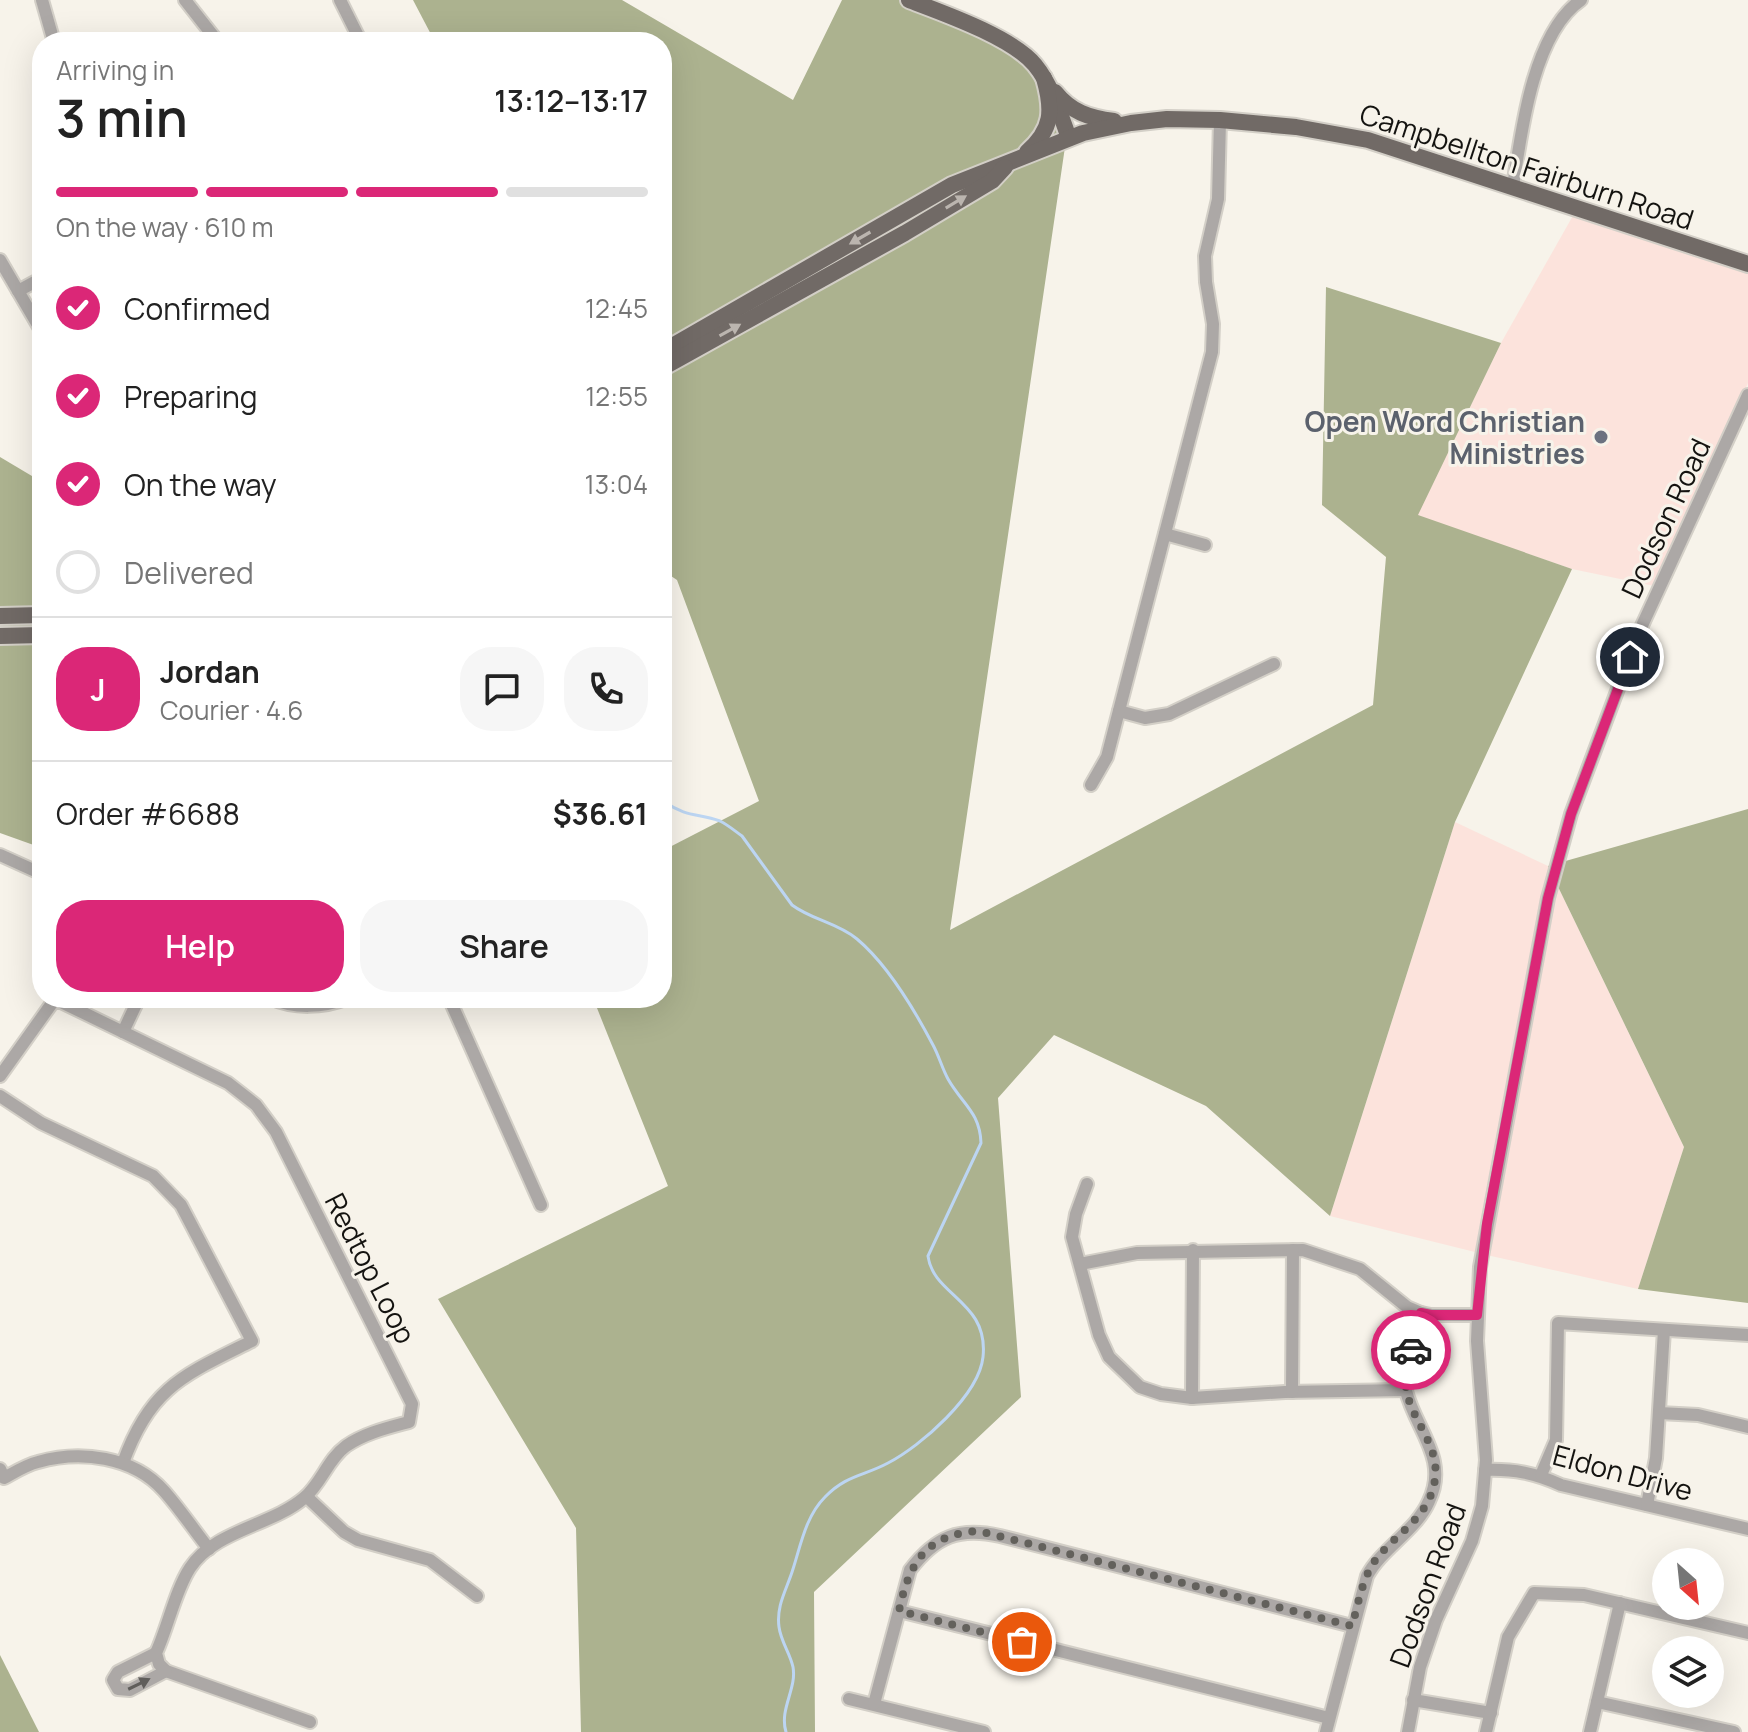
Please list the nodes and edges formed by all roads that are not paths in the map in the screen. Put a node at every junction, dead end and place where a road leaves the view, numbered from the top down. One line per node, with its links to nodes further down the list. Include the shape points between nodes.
1 (42, 0): 6 (street)
2 (185, 0): 7 (street)
3 (340, 0): 8 (street)
4 (909, 0): 9 (main road, via 1014,48)
5 (1581, 0): 14 (street, via 1553,32 1538,69)
6 (51, 32)
7 (210, 32)
8 (356, 32)
9 (1044, 78): 11 (main road, via 1067,106 1083,115); 12 (main road); 13 (main road, via 1050,107 1046,130)
10 (1220, 120): 11 (main road, Campbellton Fairburn Road); 14 (main road, Campbellton Fairburn Road, via 1368,140); 23 (street, via 1218,199 1205,256 1212,352)
11 (1131, 123): 12 (main road, Campbellton Fairburn Road)
12 (1069, 138): 13 (main road, Campbellton Fairburn Road)
13 (1008, 164): 20 (main road, Campbellton Fairburn Road, one-way to 20, via 952,185); 21 (main road, Campbellton Fairburn Road, one-way to 13, via 905,233 992,181)
14 (1513, 187): 16 (main road, Campbellton Fairburn Road)
15 (0, 260): 18 (street)
16 (1748, 264)
17 (32, 283): 18 (street)
18 (18, 291): 19 (street)
19 (32, 315)
20 (672, 346)
21 (672, 362)
22 (1748, 395): 47 (street, Dodson Road, via 1640,630 1558,855 1487,1224)
23 (1165, 534): 24 (street); 30 (street)
24 (1205, 545)
25 (32, 615): 26 (main road)
26 (0, 616)
27 (32, 635): 28 (main road)
28 (0, 636)
29 (1274, 664): 30 (street, via 1169,714 1145,718)
30 (1119, 711): 31 (street, via 1107,757)
31 (1091, 785)
32 (0, 855): 33 (street)
33 (32, 869)
34 (49, 1008): 39 (street, Redtop Loop)
35 (74, 1008): 38 (street, Redtop Loop)
36 (134, 1008): 38 (street)
37 (453, 1008): 42 (street)
38 (123, 1032): 59 (street, Redtop Loop, via 228,1083 256,1105 276,1132 412,1404 409,1422 370,1432 344,1448)
39 (0, 1076)
40 (0, 1096): 55 (street, via 41,1123 153,1176 181,1205 252,1341 165,1391 146,1412)
41 (1087, 1184): 45 (street, via 1072,1237)
42 (541, 1205)
43 (1193, 1250): 44 (street); 45 (street); 52 (street)
44 (1293, 1250): 46 (street, via 1360,1269); 51 (street)
45 (1080, 1264): 52 (street, via 1109,1357 1140,1387)
46 (1421, 1313): 47 (street); 50 (street)
47 (1477, 1315): 57 (street, Dodson Road)
48 (1664, 1330): 49 (street); 53 (street); 58 (street, via 1558,1323 1556,1440)
49 (1748, 1335)
50 (1406, 1390): 51 (street); 66 (street, via 1432,1447 1435,1481 1423,1511 1375,1561)
51 (1292, 1392): 52 (street)
52 (1192, 1398)
53 (1659, 1413): 54 (street, via 1698,1415); 60 (street)
54 (1748, 1427)
55 (123, 1463): 56 (street, via 61,1457 4,1478); 62 (street, via 162,1488)
56 (0, 1469)
57 (1485, 1470): 58 (street, Eldon Drive); 71 (street, Dodson Road, via 1472,1541 1436,1620)
58 (1541, 1475): 60 (street, Eldon Drive, via 1561,1485)
59 (307, 1497): 62 (street, Redtop Loop); 63 (street, via 344,1532 430,1560)
60 (1647, 1505): 61 (street, Eldon Drive)
61 (1748, 1529)
62 (209, 1549): 68 (street, Redtop Loop, via 189,1569)
63 (477, 1596)
64 (1620, 1603): 67 (street); 72 (street); 74 (street, via 1534,1593 1508,1637)
65 (899, 1611): 66 (street, via 910,1570 923,1553 947,1537 979,1531); 73 (street); 75 (street)
66 (1352, 1626): 75 (street)
67 (1748, 1633)
68 (156, 1653): 69 (street); 69 (street, one-way to 69, via 118,1672 113,1680 118,1689 130,1690)
69 (166, 1671): 76 (street)
70 (849, 1699): 73 (street)
71 (1413, 1700): 74 (street); 79 (street, Dodson Road)
72 (1597, 1702): 81 (street); 82 (street)
73 (874, 1704): 77 (street)
74 (1491, 1713): 80 (street)
75 (1329, 1718): 78 (street)
76 (310, 1722)
77 (984, 1732)
78 (1326, 1732)
79 (1408, 1732)
80 (1486, 1732)
81 (1590, 1732)
82 (1734, 1732)

